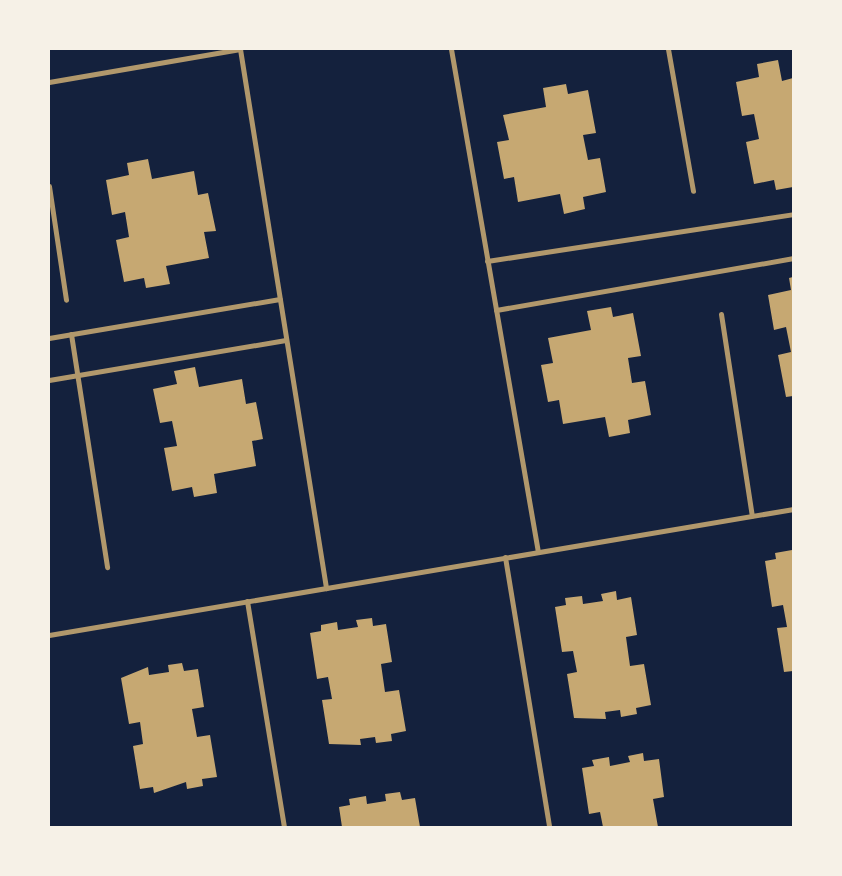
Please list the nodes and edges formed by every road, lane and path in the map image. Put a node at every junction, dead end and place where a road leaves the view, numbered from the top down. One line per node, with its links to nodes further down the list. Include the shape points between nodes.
1 (240, 49): 4 (street); 10 (street)
2 (451, 49): 9 (street)
3 (668, 49): 6 (street)
4 (49, 82)
5 (49, 186): 11 (street)
6 (693, 191)
7 (793, 214): 9 (street)
8 (793, 258): 12 (street)
9 (488, 261): 12 (street)
10 (280, 299): 14 (street); 16 (street)
11 (66, 300)
12 (496, 310): 21 (street)
13 (721, 314): 20 (street)
14 (71, 334): 15 (street); 17 (street)
15 (49, 338)
16 (286, 340): 17 (street); 24 (street)
17 (79, 375): 18 (street); 23 (street)
18 (49, 380)
19 (793, 509): 20 (street)
20 (752, 516): 21 (street)
21 (538, 552): 22 (street)
22 (505, 558): 24 (street); 28 (street)
23 (108, 567)
24 (326, 588): 25 (street)
25 (247, 601): 26 (street); 27 (street)
26 (49, 635)
27 (284, 827)
28 (549, 827)

